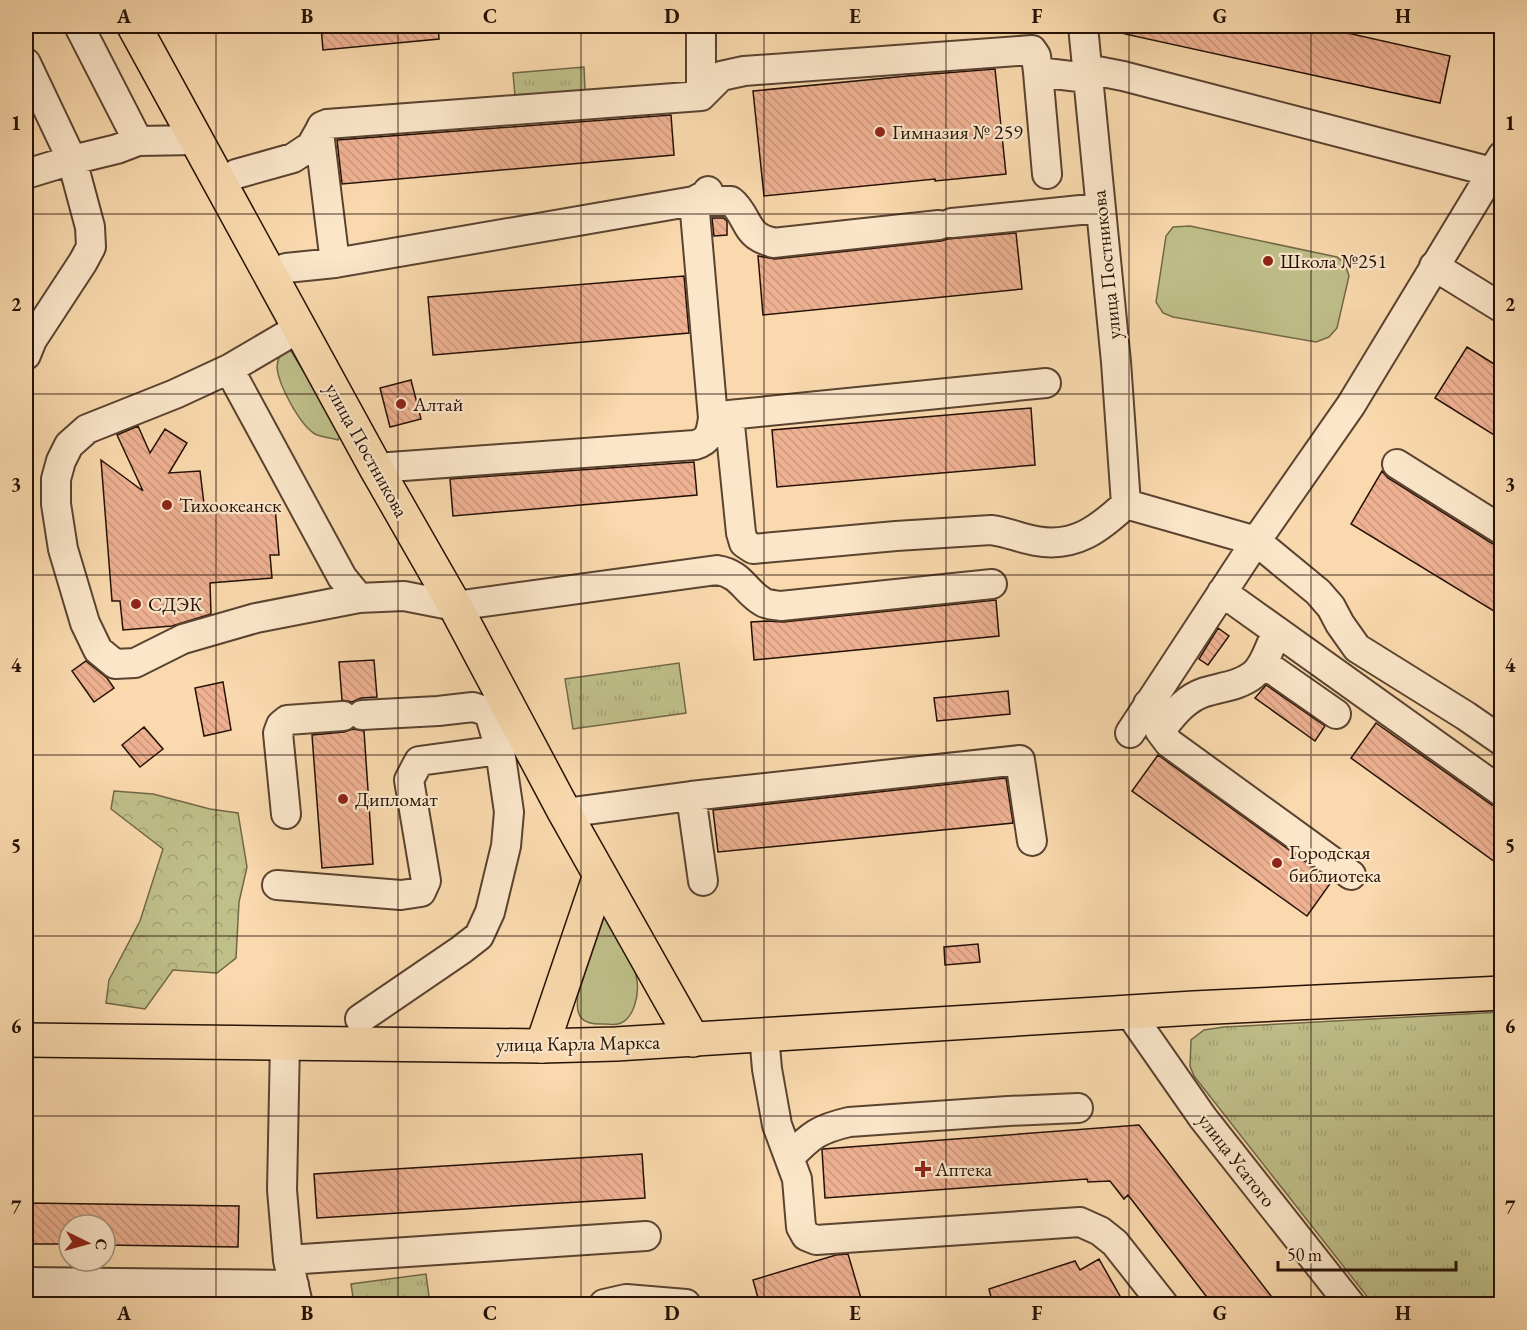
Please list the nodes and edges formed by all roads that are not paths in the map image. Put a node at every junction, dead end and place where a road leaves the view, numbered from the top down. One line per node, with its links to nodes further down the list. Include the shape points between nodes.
1 (79, 26): 11 (street)
2 (134, 26): 10 (main road, улица Постникова)
3 (701, 26): 8 (street)
4 (1083, 26): 7 (street, улица Постникова)
5 (26, 63): 12 (street)
6 (1038, 72): 7 (street); 8 (street, via 1036,56 1025,49 744,71 721,76); 16 (street)
7 (1087, 74): 13 (street, via 1124,76); 18 (street, улица Постникова)
8 (701, 96): 9 (street, via 327,124)
9 (320, 132): 15 (street, via 311,146 293,158); 19 (street)
10 (196, 140): 11 (street); 23 (main road, улица Постникова)
11 (138, 141): 12 (street)
12 (72, 160): 14 (street); 24 (street, via 90,227 91,246)
13 (1497, 164): 20 (street)
14 (26, 174)
15 (236, 174)
16 (1047, 174)
17 (701, 196): 18 (street, via 731,201 740,208 751,230 773,243); 19 (street); 27 (street)
18 (1100, 208): 30 (street, улица Постникова)
19 (334, 264): 21 (street)
20 (1434, 266): 22 (street); 32 (street, via 1351,405)
21 (286, 268)
22 (1502, 308)
23 (299, 328): 25 (street); 29 (main road, улица Постникова)
24 (26, 355)
25 (229, 369): 35 (street, via 342,577); 35 (street, via 87,429 69,446 61,461 56,504 63,549 85,623 98,650 115,664 135,663 183,639 256,618)
26 (1046, 383): 27 (street)
27 (721, 416): 29 (street, via 708,439 695,445); 30 (street, via 741,533 744,543 753,549 991,531 1054,543 1093,533)
28 (1397, 464): 31 (street)
29 (376, 468): 36 (main road, улица Постникова)
30 (1126, 504): 32 (street)
31 (1502, 530)
32 (1256, 541): 34 (street); 44 (street, via 1318,592 1357,648)
33 (992, 584): 36 (street, via 781,606 763,603 740,580 717,570)
34 (1222, 592): 37 (street); 39 (street)
35 (359, 598): 36 (street, via 404,596)
36 (455, 606): 40 (main road, улица Постникова)
37 (1276, 631): 38 (street); 46 (street)
38 (1263, 663): 41 (street); 42 (street, via 1243,681 1188,700)
39 (1148, 704): 42 (street); 43 (street)
40 (500, 711): 45 (street); 48 (main road, улица Постникова); 49 (street, via 473,707 287,720 278,733)
41 (1336, 714)
42 (1160, 731): 52 (street, via 1169,744)
43 (1130, 733)
44 (1502, 741)
45 (500, 750): 54 (street, via 419,761 409,780 426,881 421,892 401,895); 57 (street, via 509,812 506,846 490,912 479,936)
46 (1502, 792)
47 (691, 796): 48 (street); 50 (street, via 1020,760); 53 (street)
48 (565, 813): 51 (main road, улица Постникова)
49 (286, 814)
50 (1032, 841)
51 (600, 875): 60 (main road, улица Постникова); 62 (main road)
52 (1351, 875)
53 (703, 881)
54 (277, 885)
55 (1502, 993): 56 (main road, улица Карла Маркса)
56 (1129, 1012): 58 (main road, улица Карла Маркса); 71 (street, улица Усатого, via 1203,1118)
57 (360, 1019)
58 (764, 1035): 60 (main road, улица Карла Маркса); 64 (street, via 777,1125)
59 (26, 1040): 61 (main road, улица Карла Маркса)
60 (693, 1040): 62 (main road, улица Карла Маркса)
61 (285, 1043): 62 (main road, улица Карла Маркса); 67 (street, via 282,1190)
62 (542, 1046)
63 (1078, 1108): 64 (street, via 849,1122 826,1127 808,1138)
64 (790, 1157): 70 (street, via 797,1179 801,1227 806,1236 816,1240 1080,1222 1115,1243)
65 (646, 1236): 67 (street)
66 (26, 1282): 67 (street)
67 (293, 1283)
68 (604, 1305): 69 (street, via 626,1299)
69 (686, 1305)
70 (1163, 1305)
71 (1350, 1305)

